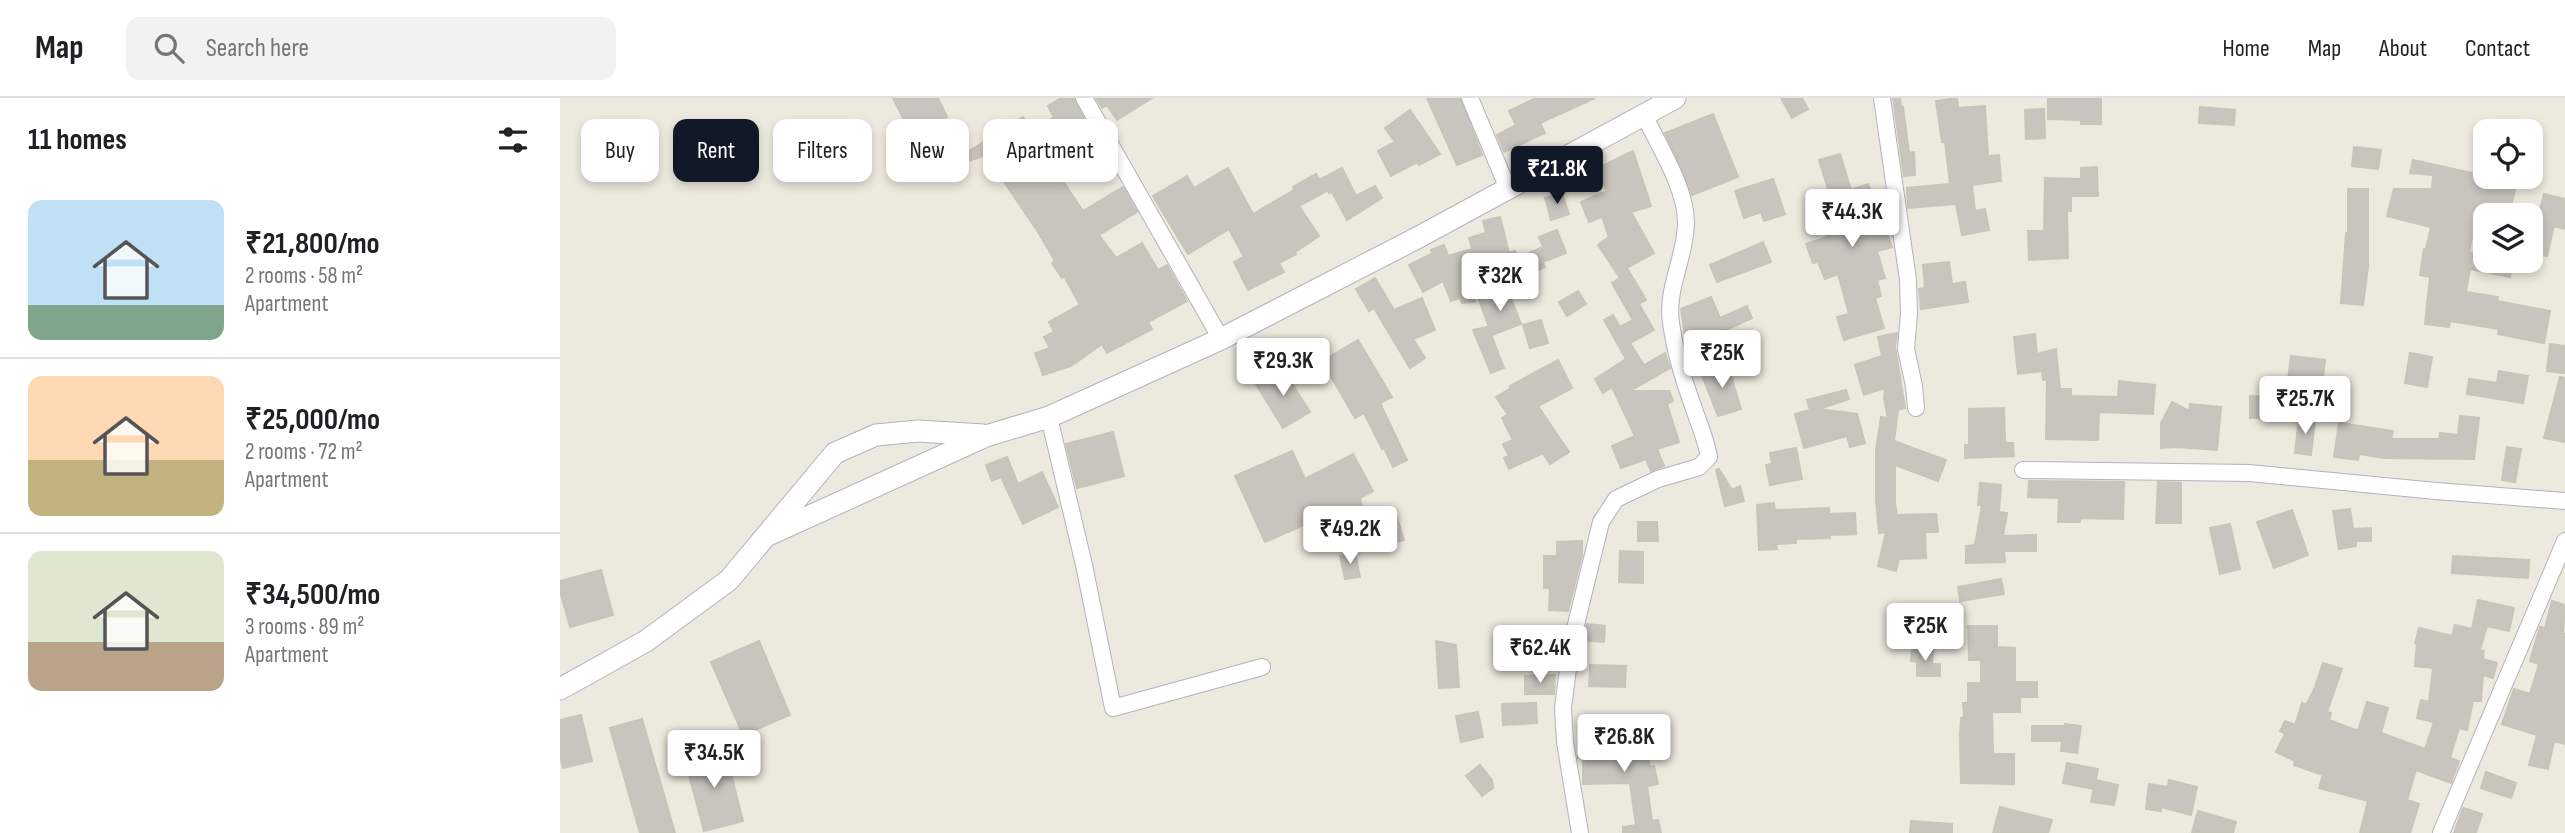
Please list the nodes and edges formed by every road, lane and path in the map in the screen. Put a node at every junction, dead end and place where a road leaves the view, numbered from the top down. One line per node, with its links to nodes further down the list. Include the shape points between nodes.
1 (1084, 98): 7 (street)
2 (1470, 98): 6 (street)
3 (1675, 98): 5 (main road)
4 (1882, 98): 8 (street, via 1908,280 1906,349)
5 (1644, 115): 6 (main road); 17 (street, via 1684,201 1686,224 1681,264 1673,279 1670,321 1682,376 1709,457 1699,467 1658,479 1616,499 1601,522 1571,645 1563,708)
6 (1508, 189): 7 (main road)
7 (1221, 339): 9 (main road)
8 (1916, 408)
9 (1049, 418): 10 (main road); 15 (street, via 1113,708)
10 (986, 436): 13 (main road); 13 (main road, via 918,431 876,435 835,453)
11 (2023, 470): 12 (street, via 2249,473)
12 (2565, 500)
13 (766, 537): 16 (main road, via 729,580 657,633)
14 (2565, 541): 18 (street)
15 (1262, 667)
16 (560, 689)
17 (1580, 833)
18 (2441, 833)

